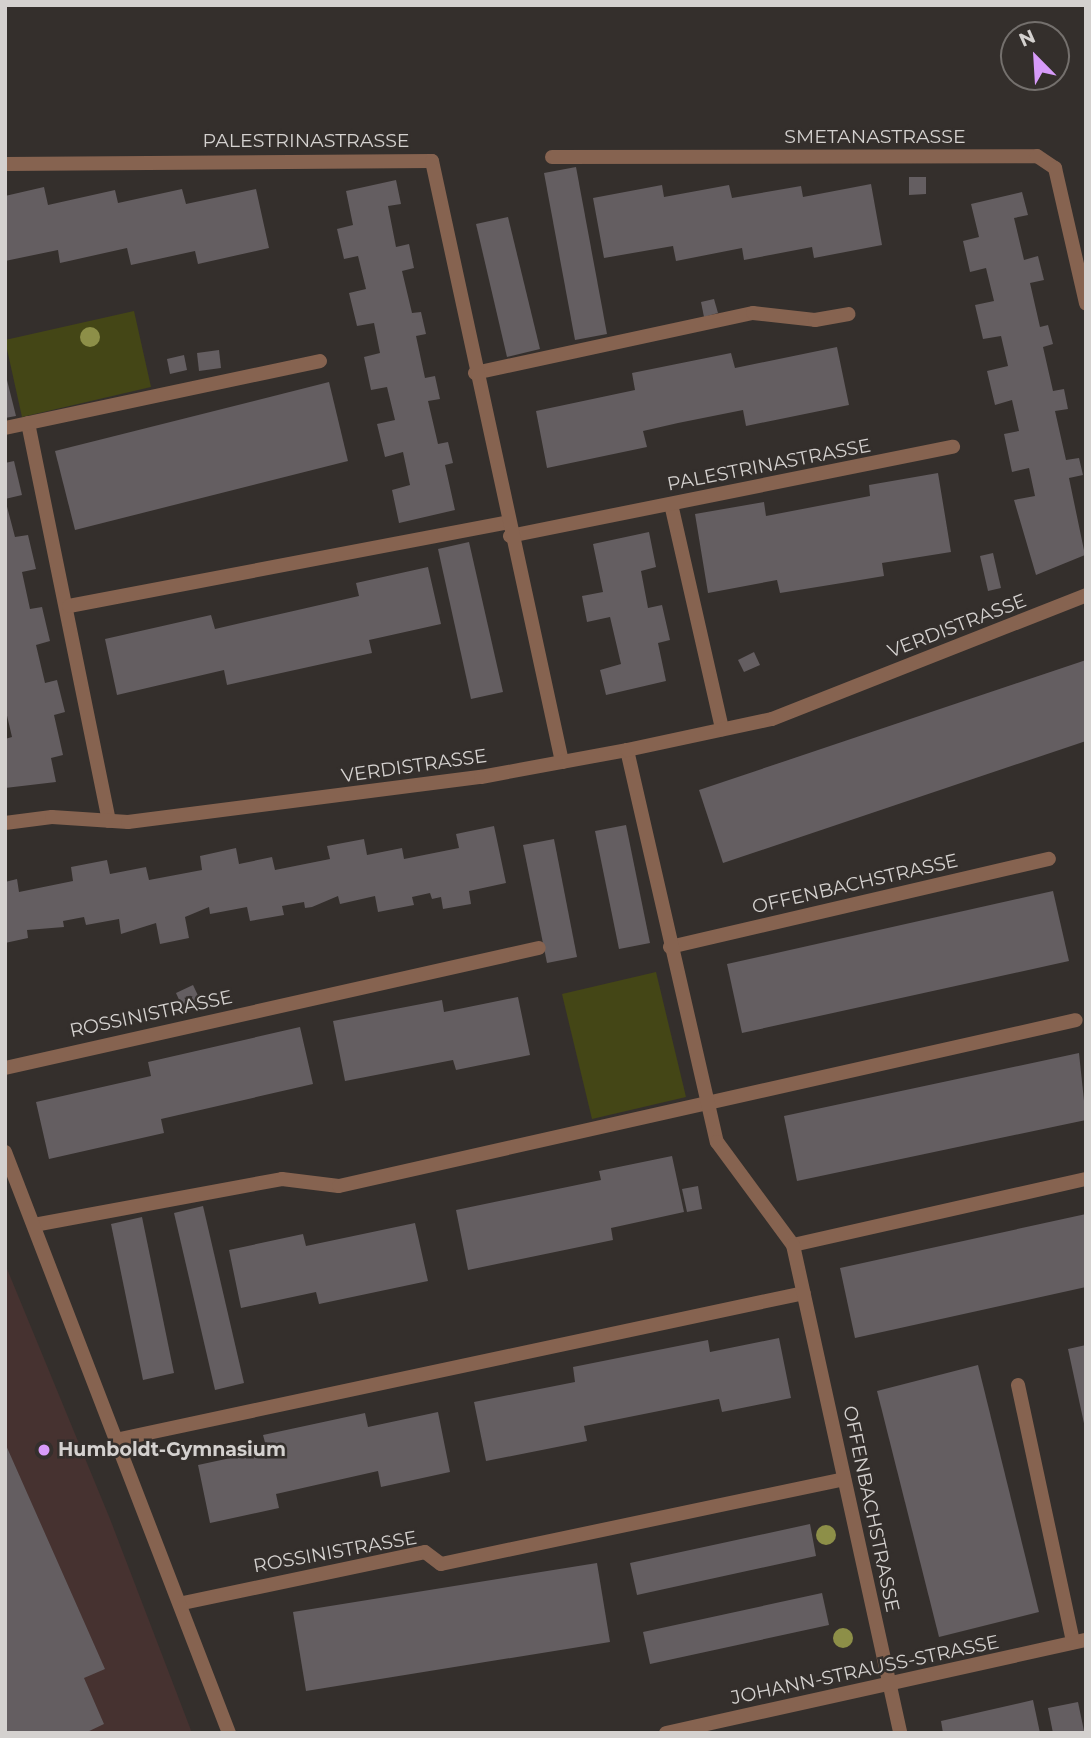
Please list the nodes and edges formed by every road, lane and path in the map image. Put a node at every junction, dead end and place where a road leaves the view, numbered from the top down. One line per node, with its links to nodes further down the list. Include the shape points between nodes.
1 (552, 157): 3 (street, SMETANASTRASSE, via 1037,156 1055,168)
2 (5, 164): 6 (street, PALESTRINASTRASSE, via 432,161)
3 (1086, 303)
4 (849, 314): 6 (street, via 815,320 753,313)
5 (320, 361): 7 (street)
6 (475, 373): 11 (street, PALESTRINASTRASSE)
7 (28, 423): 8 (street); 13 (street)
8 (5, 428)
9 (953, 447): 10 (street, PALESTRINASTRASSE)
10 (671, 504): 11 (street, PALESTRINASTRASSE); 14 (street)
11 (508, 530): 13 (street, PALESTRINASTRASSE); 16 (street, PALESTRINASTRASSE)
12 (1086, 596): 14 (street, VERDISTRASSE, via 772,719)
13 (68, 606): 17 (street)
14 (722, 729): 15 (street, VERDISTRASSE)
15 (627, 750): 16 (street, VERDISTRASSE); 20 (street, OFFENBACHSTRASSE)
16 (562, 762): 17 (street, VERDISTRASSE, via 460,780)
17 (108, 821): 18 (street, VERDISTRASSE, via 52,817)
18 (5, 823)
19 (1049, 859): 20 (street, OFFENBACHSTRASSE)
20 (670, 947): 24 (street, OFFENBACHSTRASSE)
21 (539, 948): 23 (street, ROSSINISTRASSE)
22 (1076, 1020): 24 (street)
23 (5, 1068)
24 (707, 1105): 27 (street, via 339,1186 282,1179); 28 (street, OFFENBACHSTRASSE, via 717,1142)
25 (5, 1152): 27 (street)
26 (1086, 1179): 28 (street)
27 (34, 1225): 31 (street)
28 (793, 1245): 29 (street, OFFENBACHSTRASSE)
29 (804, 1293): 31 (street); 32 (street, OFFENBACHSTRASSE)
30 (1018, 1385): 34 (street, JOHANN-STRAUSS-STRASSE)
31 (120, 1439): 33 (street)
32 (844, 1479): 33 (street, ROSSINISTRASSE, via 441,1564 425,1552); 35 (street, OFFENBACHSTRASSE)
33 (183, 1603): 36 (street)
34 (1079, 1641): 35 (street, JOHANN-STRAUSS-STRASSE)
35 (890, 1685): 37 (street, JOHANN-STRAUSS-STRASSE); 38 (street, OFFENBACHSTRASSE)
36 (229, 1733)
37 (666, 1733)
38 (900, 1733)

